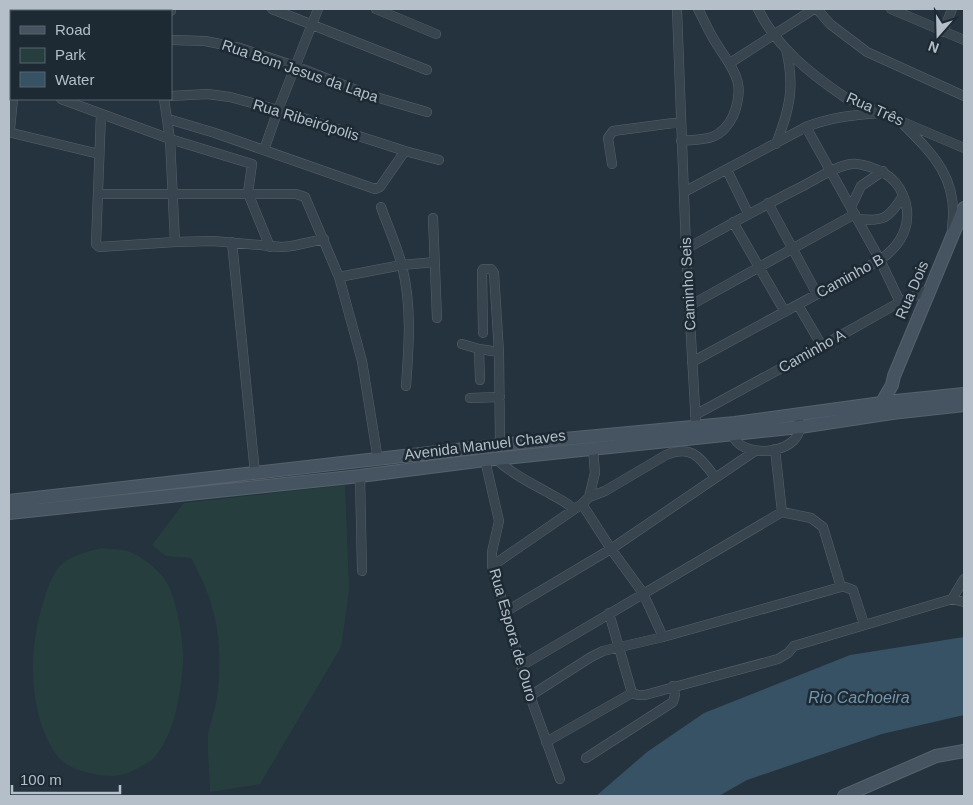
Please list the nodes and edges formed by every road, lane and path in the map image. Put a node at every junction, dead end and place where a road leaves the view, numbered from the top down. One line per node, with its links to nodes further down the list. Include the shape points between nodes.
1 (272, 9): 10 (street)
2 (318, 9): 10 (street)
3 (376, 9): 12 (street)
4 (676, 9): 30 (street, Caminho Seis)
5 (698, 9): 17 (street)
6 (758, 9): 13 (street, Rua Três)
7 (815, 9): 13 (street); 21 (street, via 867,52)
8 (891, 9): 11 (street)
9 (952, 9): 11 (street)
10 (312, 24): 18 (street); 19 (street)
11 (943, 32): 15 (street)
12 (436, 34)
13 (774, 34): 16 (street, Rua Três); 17 (street)
14 (172, 40): 18 (street, Rua Bom Jesus da Lapa, via 224,44)
15 (964, 40)
16 (786, 49): 27 (street, Rua Três, via 846,98); 34 (street, via 791,91)
17 (730, 63): 33 (street, via 738,90 732,120 711,138)
18 (295, 66): 25 (street); 26 (street, Rua Bom Jesus da Lapa, via 370,95)
19 (427, 70)
20 (172, 96): 25 (street, Rua Ribeirópolis, via 220,95)
21 (964, 96)
22 (13, 100): 38 (street, via 12,133)
23 (64, 100): 28 (street)
24 (164, 100): 32 (street)
25 (278, 110): 36 (street); 37 (street, Rua Ribeirópolis)
26 (427, 112)
27 (882, 113): 29 (street, Rua Três); 31 (street, via 825,119)
28 (101, 114): 32 (street); 38 (street)
29 (898, 119): 35 (street, Rua Três); 57 (street, via 927,147 949,181 954,213)
30 (681, 122): 33 (street, Caminho Seis); 40 (street, via 612,132 608,138)
31 (806, 127): 34 (street); 42 (street)
32 (169, 128): 36 (street, via 215,133); 45 (street, via 252,164); 47 (street)
33 (681, 141): 44 (street, Caminho Seis)
34 (776, 144): 41 (street)
35 (964, 148)
36 (264, 150): 37 (street, via 373,189 379,188)
37 (405, 151): 39 (street, Rua Ribeirópolis)
38 (99, 154): 46 (street)
39 (439, 160)
40 (612, 164)
41 (727, 170): 44 (street); 52 (street)
42 (830, 171): 43 (street, Caminho B, via 859,164); 49 (street, Caminho B); 53 (street)
43 (883, 172): 48 (street, Caminho B, via 897,184); 53 (street, via 861,186)
44 (684, 192): 62 (street, Caminho Seis)
45 (248, 193): 47 (street); 56 (street, via 305,197); 60 (street)
46 (98, 194): 47 (street); 58 (street, via 96,244 99,247)
47 (173, 194): 58 (street)
48 (903, 196): 53 (street, via 889,216 880,220 871,221); 63 (street, Caminho B, via 907,214 904,230 892,252)
49 (768, 203): 52 (street, Caminho B); 61 (street)
50 (381, 208): 65 (street)
51 (964, 208): 57 (main road, Rua Dois)
52 (748, 213): 55 (street, Caminho B)
53 (854, 213): 61 (street); 63 (street)
54 (432, 218): 64 (street)
55 (733, 222): 62 (street, Caminho B); 66 (street)
56 (324, 239): 60 (street); 67 (street)
57 (950, 241): 68 (main road, Rua Dois)
58 (175, 242): 59 (street)
59 (232, 242): 60 (street); 99 (street)
60 (270, 247)
61 (794, 249): 66 (street); 69 (street)
62 (686, 250): 72 (street, Caminho Seis)
63 (880, 260): 69 (street, Caminho B); 70 (street)
64 (434, 262): 65 (street); 74 (street)
65 (402, 265): 67 (street); 83 (street, via 409,328)
66 (760, 268): 72 (street); 73 (street)
67 (339, 277): 98 (street, via 362,361)
68 (929, 290): 70 (street, Caminho A); 82 (main road, Rua Dois)
69 (818, 294): 71 (street, Caminho B)
70 (900, 302): 77 (street, Caminho A)
71 (798, 305): 73 (street, Caminho B); 77 (street)
72 (689, 306): 80 (street, Caminho Seis)
73 (785, 312): 80 (street, Caminho B)
74 (437, 318)
75 (483, 333): 79 (street, via 482,270 490,268 494,273)
76 (462, 344): 78 (street)
77 (822, 346): 90 (street, Caminho A)
78 (479, 349): 79 (street); 81 (street)
79 (499, 352): 85 (street)
80 (692, 362): 90 (street, Caminho Seis)
81 (480, 380)
82 (892, 385): 87 (main road, Rua Dois); 89 (main road)
83 (406, 386)
84 (964, 394): 89 (main road, Avenida Manuel Chaves)
85 (500, 397): 86 (street); 93 (street)
86 (470, 398)
87 (881, 404): 89 (main road, Avenida Manuel Chaves); 91 (main road, Avenida Manuel Chaves)
88 (964, 405): 89 (main road, Avenida Manuel Chaves)
89 (894, 407): 91 (main road, Avenida Manuel Chaves)
90 (696, 420): 92 (main road, Avenida Manuel Chaves); 93 (main road, Avenida Manuel Chaves)
91 (798, 421): 92 (main road, Avenida Manuel Chaves); 95 (street, via 798,435)
92 (735, 429): 94 (main road, Avenida Manuel Chaves); 96 (street, via 736,441)
93 (500, 446): 98 (main road, Avenida Manuel Chaves)
94 (593, 448): 97 (main road, Avenida Manuel Chaves); 102 (street, via 595,473)
95 (775, 450): 96 (street); 105 (street)
96 (755, 451): 101 (street)
97 (491, 459): 100 (main road, Avenida Manuel Chaves); 104 (street); 108 (street, Rua Espora de Ouro, via 499,522)
98 (378, 460): 99 (main road, Avenida Manuel Chaves)
99 (255, 473): 103 (main road, Avenida Manuel Chaves)
100 (360, 476): 106 (main road, Avenida Manuel Chaves); 109 (street)
101 (716, 477): 102 (street, via 698,456 684,450 675,451); 107 (street)
102 (589, 497): 104 (street)
103 (9, 501)
104 (578, 507): 107 (street); 108 (street)
105 (782, 512): 111 (street, via 811,518 824,527); 112 (street)
106 (9, 513)
107 (610, 549): 112 (street); 115 (street)
108 (492, 566): 115 (street, Rua Espora de Ouro)
109 (362, 571)
110 (964, 579): 113 (street)
111 (840, 587): 117 (street, via 853,590); 118 (street)
112 (643, 593): 116 (street); 118 (street)
113 (952, 599): 114 (street); 117 (street)
114 (964, 602)
115 (505, 612): 120 (street, Rua Espora de Ouro)
116 (609, 613): 119 (street); 120 (street)
117 (864, 624): 121 (street, via 794,646 778,659)
118 (663, 637): 119 (street)
119 (618, 649): 122 (street); 123 (street, via 591,656)
120 (521, 666): 123 (street, Rua Espora de Ouro)
121 (673, 686): 122 (street, via 642,695); 126 (street, via 673,702)
122 (632, 693): 124 (street)
123 (530, 696): 124 (street, Rua Espora de Ouro)
124 (546, 742): 127 (street, Rua Espora de Ouro)
125 (964, 751): 128 (main road, via 936,756)
126 (586, 758)
127 (560, 779)
128 (844, 796)

